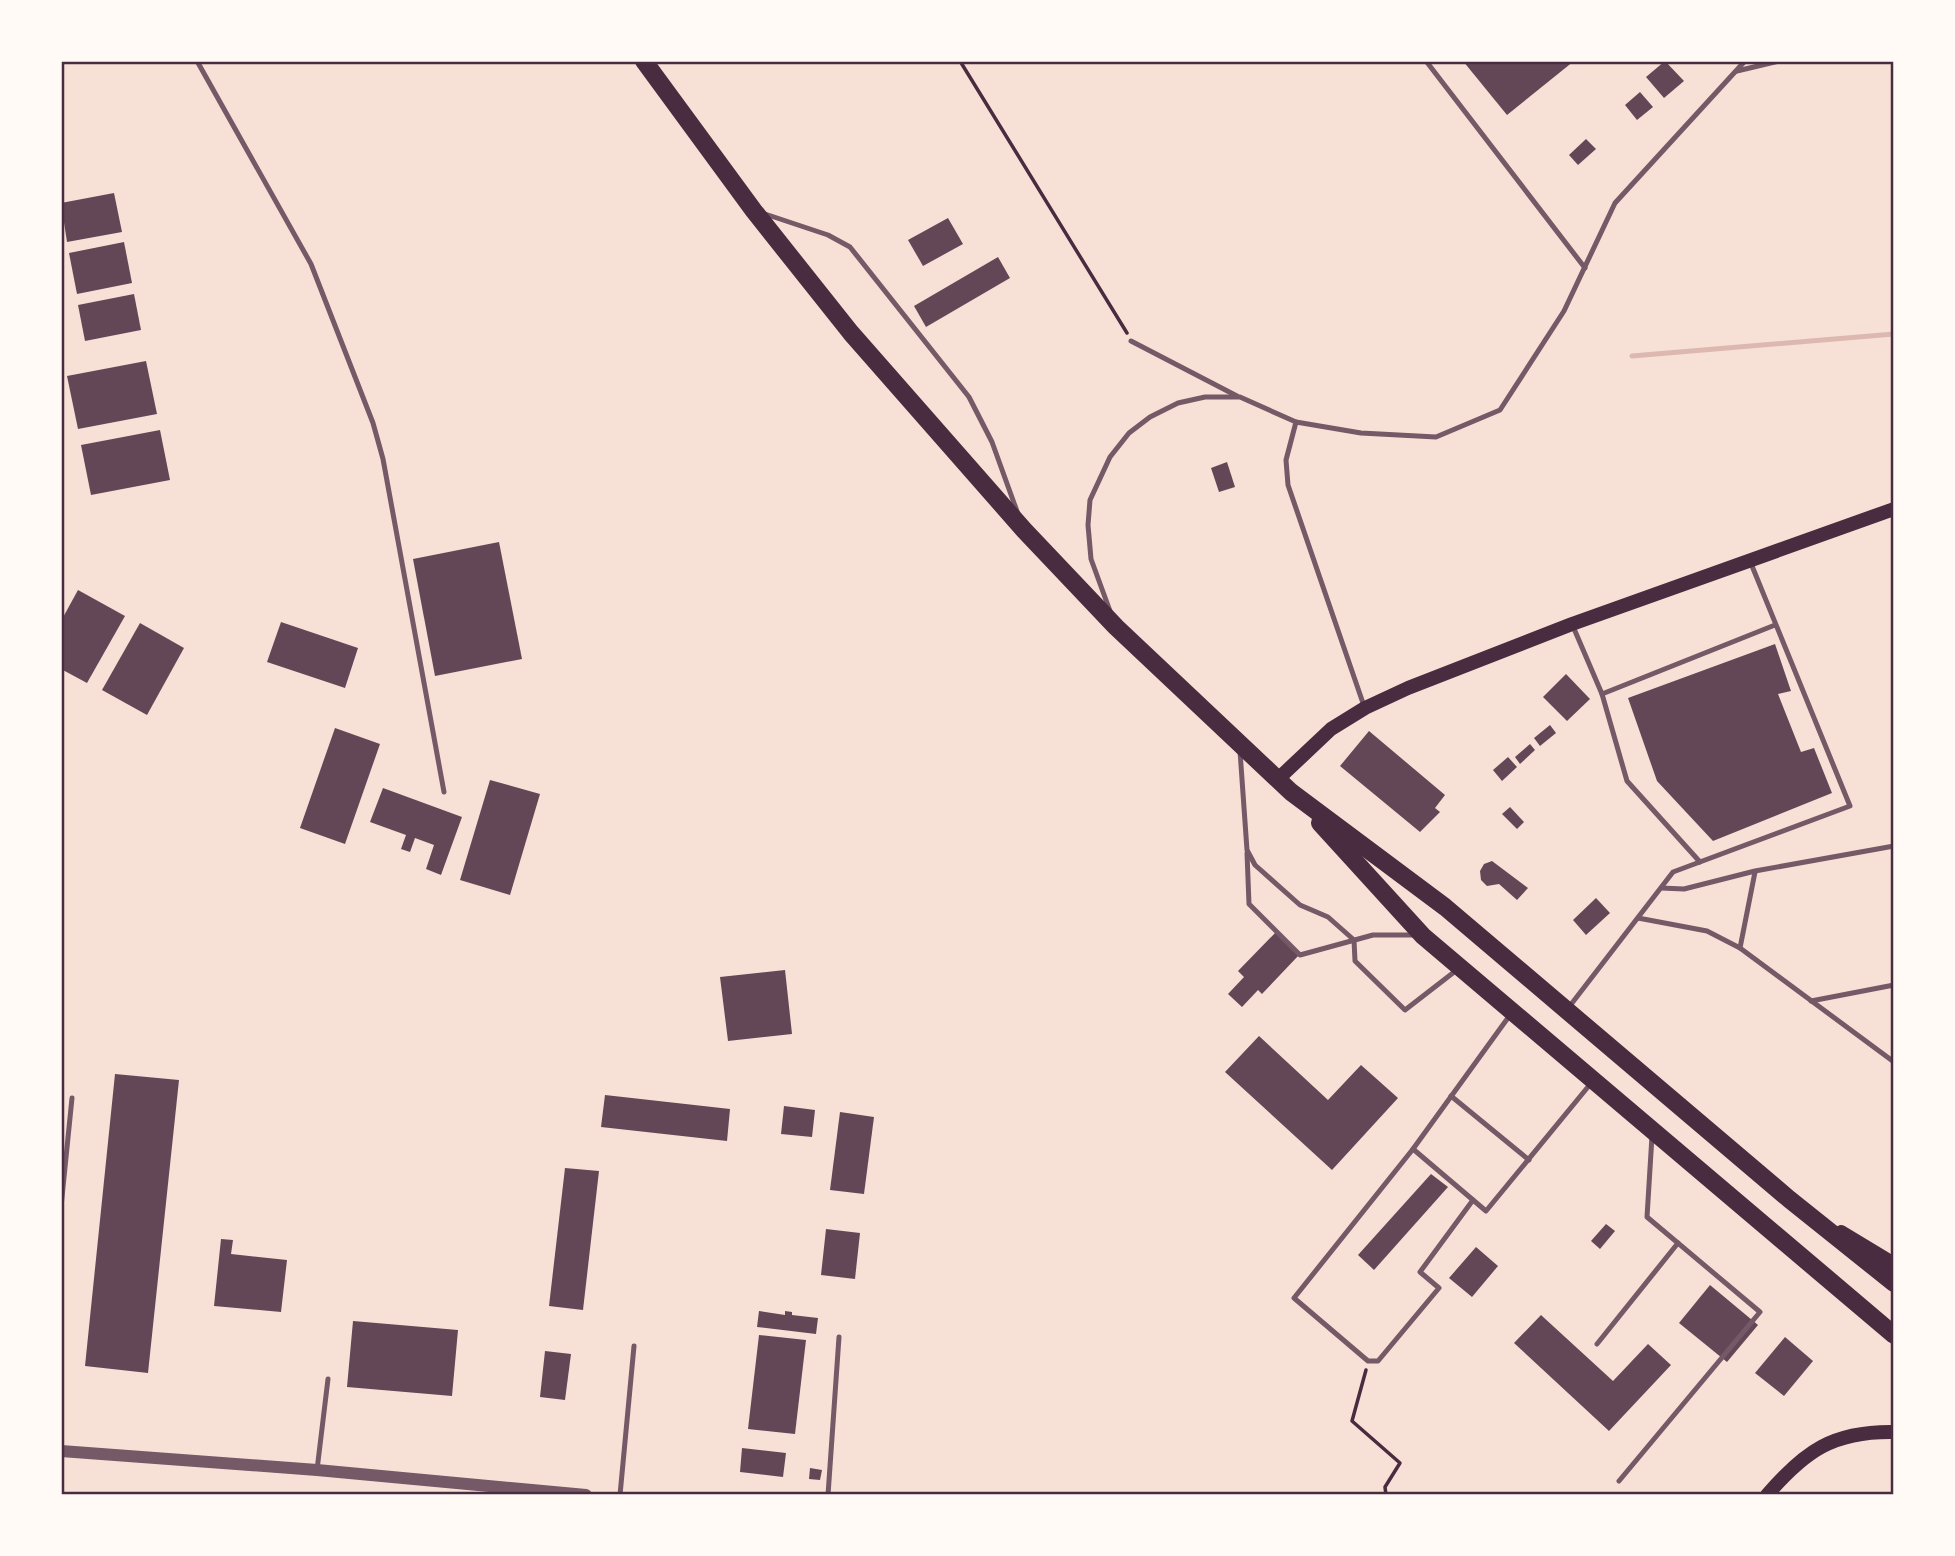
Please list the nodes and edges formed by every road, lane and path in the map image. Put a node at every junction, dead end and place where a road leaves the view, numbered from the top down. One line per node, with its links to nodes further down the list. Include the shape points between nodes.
1 (197, 61): 23 (lane, via 311,264 373,423)
2 (644, 61): 8 (main road)
3 (960, 61): 10 (path)
4 (1426, 61): 9 (lane)
5 (1745, 61): 7 (lane)
6 (1779, 61): 7 (lane)
7 (1737, 71): 9 (lane, via 1615,203)
8 (754, 211): 14 (main road, via 859,343); 14 (lane, via 828,235 850,247 969,397 992,442)
9 (1585, 268): 12 (lane, via 1564,311 1500,410 1436,437 1360,433)
10 (1131, 341): 11 (lane)
11 (1240, 397): 12 (lane); 18 (lane, via 1178,403 1129,433 1110,457 1090,500 1088,525 1091,559)
12 (1296, 422): 20 (lane, via 1286,460 1288,485)
13 (1894, 509): 15 (main road)
14 (1024, 530): 18 (main road)
15 (1750, 561): 16 (main road); 17 (lane)
16 (1572, 624): 19 (lane); 20 (main road)
17 (1775, 625): 19 (lane); 27 (lane, via 1850,806)
18 (1116, 627): 21 (main road)
19 (1602, 694): 27 (lane, via 1627,781)
20 (1365, 708): 22 (main road, via 1331,729)
21 (1240, 745): 22 (main road); 26 (lane)
22 (1277, 780): 24 (main road)
23 (444, 792)
24 (1291, 792): 31 (main road); 37 (main road, via 1445,907)
25 (1894, 846): 28 (lane)
26 (1247, 850): 32 (lane, via 1255,865 1300,905 1328,917); 32 (lane, via 1249,904 1300,955)
27 (1700, 862): 29 (lane, via 1673,872)
28 (1755, 871): 29 (lane, via 1684,889); 33 (lane)
29 (1661, 888): 30 (lane)
30 (1638, 918): 33 (lane, via 1707,930); 37 (lane)
31 (1423, 936): 32 (lane, via 1373,935); 34 (main road)
32 (1354, 940): 34 (lane, via 1355,961 1405,1010)
33 (1740, 948): 36 (lane)
34 (1460, 967): 38 (main road)
35 (1894, 985): 36 (lane)
36 (1811, 1001): 39 (lane)
37 (1567, 1010): 48 (main road)
38 (1512, 1013): 40 (main road); 41 (lane)
39 (1894, 1062)
40 (1592, 1081): 43 (main road); 45 (lane)
41 (1451, 1096): 44 (lane); 45 (lane)
42 (72, 1098): 47 (lane)
43 (1653, 1132): 49 (lane, via 1647,1217); 52 (main road)
44 (1413, 1149): 46 (lane); 56 (lane, via 1294,1298)
45 (1529, 1160): 46 (lane, via 1486,1211)
46 (1473, 1200): 56 (lane, via 1420,1272 1438,1288 1378,1361)
47 (61, 1207)
48 (1800, 1207): 50 (main road); 51 (main road)
49 (1678, 1243): 54 (lane); 61 (lane, via 1760,1312)
50 (1894, 1264)
51 (1894, 1283)
52 (1894, 1335)
53 (839, 1337): 64 (lane)
54 (1597, 1344)
55 (634, 1346): 63 (lane)
56 (1368, 1361): 65 (path, via 1352,1421 1400,1463 1385,1488)
57 (328, 1379): 60 (lane)
58 (1894, 1432): 66 (main road, via 1828,1441 1795,1462)
59 (61, 1451): 60 (street)
60 (317, 1470): 62 (street)
61 (1619, 1481)
62 (586, 1495)
63 (620, 1495)
64 (828, 1495)
65 (1386, 1495)
66 (1767, 1495)

